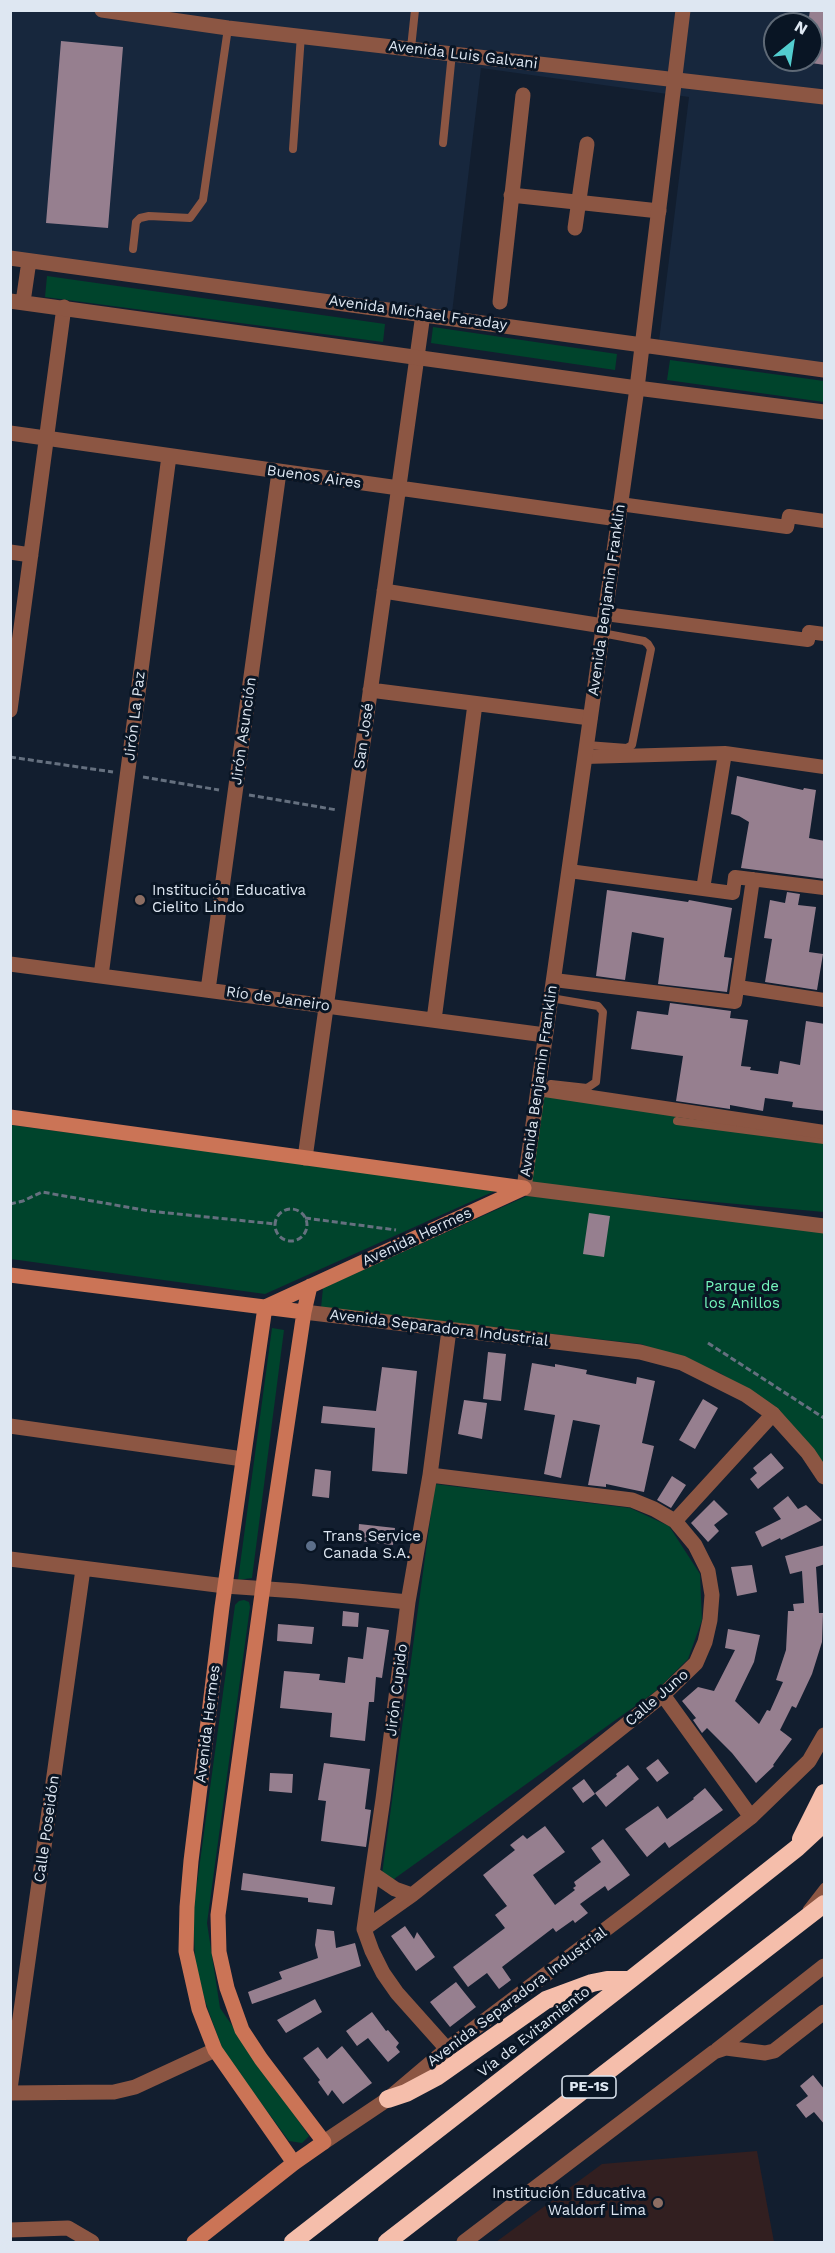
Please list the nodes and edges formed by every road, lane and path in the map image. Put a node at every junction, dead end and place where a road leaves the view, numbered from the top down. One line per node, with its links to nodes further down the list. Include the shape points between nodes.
1 (102, 10): 4 (street, Avenida Luis Galvani)
2 (415, 10): 6 (lane)
3 (683, 10): 8 (street, Avenida Benjamin Franklin)
4 (228, 28): 5 (street, Avenida Luis Galvani); 18 (lane, via 203,200 190,218 140,218 136,222)
5 (300, 35): 6 (street, Avenida Luis Galvani); 13 (lane)
6 (411, 48): 7 (street, Avenida Luis Galvani)
7 (452, 53): 8 (street, Avenida Luis Galvani); 11 (lane)
8 (675, 80): 10 (street, Avenida Luis Galvani); 16 (street, Avenida Benjamin Franklin)
9 (523, 95): 14 (street)
10 (825, 97)
11 (443, 143)
12 (587, 144): 15 (street)
13 (293, 149)
14 (512, 195): 15 (street); 22 (street)
15 (579, 202): 16 (street); 17 (street)
16 (659, 211): 25 (street, Avenida Benjamin Franklin)
17 (575, 228)
18 (133, 249)
19 (10, 258): 20 (street, Avenida Michael Faraday)
20 (29, 261): 21 (street); 24 (street, Avenida Michael Faraday)
21 (17, 301): 23 (street)
22 (500, 302)
23 (64, 307): 26 (street); 31 (street)
24 (423, 314): 25 (street, Avenida Michael Faraday); 26 (street, San José)
25 (642, 346): 27 (street, Avenida Michael Faraday); 28 (street, Avenida Benjamin Franklin)
26 (418, 356): 28 (street); 34 (street, San José)
27 (825, 370)
28 (637, 388): 29 (street); 35 (street, Avenida Benjamin Franklin)
29 (825, 412)
30 (10, 433): 31 (street, Buenos Aires)
31 (46, 438): 32 (street, Buenos Aires); 38 (street)
32 (169, 456): 33 (street, Buenos Aires); 50 (street, Jirón La Paz)
33 (279, 472): 34 (street, Buenos Aires); 51 (street, Jirón Asunción)
34 (398, 489): 35 (street, Buenos Aires); 39 (street, San José)
35 (619, 512): 36 (street, via 787,527 789,516); 40 (street, Avenida Benjamin Franklin)
36 (825, 521)
37 (10, 552): 38 (street)
38 (31, 555): 44 (street)
39 (384, 591): 40 (street); 42 (street, San José)
40 (604, 624): 41 (street, via 808,640 809,632); 45 (street, Avenida Benjamin Franklin); 46 (lane, via 644,641 651,649 632,745)
41 (825, 634)
42 (370, 690): 43 (street); 52 (street, San José)
43 (475, 704): 45 (street); 65 (street)
44 (10, 711)
45 (590, 718): 46 (street, Avenida Benjamin Franklin)
46 (586, 751): 47 (street); 53 (street, Avenida Benjamin Franklin)
47 (725, 753): 49 (street); 56 (street)
48 (10, 757): 50 (path)
49 (825, 767)
50 (128, 775): 51 (path); 58 (street, Jirón La Paz)
51 (236, 793): 52 (path); 61 (street, Jirón Asunción)
52 (354, 812): 64 (street, San José)
53 (569, 871): 56 (street); 59 (street, Avenida Benjamin Franklin)
54 (753, 879): 55 (street); 56 (street, via 735,877 733,893); 60 (street)
55 (825, 888)
56 (703, 889)
57 (10, 964): 58 (street, Río de Janeiro)
58 (101, 976): 61 (street, Río de Janeiro)
59 (554, 980): 60 (street, via 735,1002); 62 (street, Avenida Benjamin Franklin)
60 (738, 987): 63 (street)
61 (208, 990): 64 (street, Río de Janeiro)
62 (551, 998): 66 (street, Avenida Benjamin Franklin); 67 (lane, via 602,1008 596,1082 587,1088)
63 (825, 1000)
64 (327, 1006): 65 (street, Río de Janeiro); 72 (street, San José)
65 (434, 1020): 66 (street, Río de Janeiro)
66 (545, 1035): 67 (street, Avenida Benjamin Franklin)
67 (538, 1086): 70 (street); 73 (street, Avenida Benjamin Franklin)
68 (10, 1117): 72 (main road)
69 (677, 1121): 71 (lane)
70 (825, 1132)
71 (825, 1140)
72 (305, 1158): 73 (main road)
73 (524, 1188): 77 (street); 78 (main road, Avenida Hermes)
74 (10, 1204): 76 (path, via 42,1191 149,1211)
75 (305, 1218): 76 (path, via 298,1211 288,1210 279,1215); 76 (path, via 307,1228 297,1240 282,1238); 78 (path)
76 (275, 1224)
77 (825, 1226)
78 (425, 1234): 80 (main road, Avenida Hermes)
79 (10, 1275): 81 (main road, Avenida Separadora Industrial)
80 (310, 1286): 81 (main road, Avenida Hermes); 82 (main road)
81 (265, 1307): 82 (main road, Avenida Separadora Industrial); 88 (main road, Avenida Hermes)
82 (304, 1312): 83 (street, Avenida Separadora Industrial); 95 (main road)
83 (448, 1330): 85 (street, Avenida Separadora Industrial, via 640,1352 682,1363 746,1395); 89 (street, Jirón Cupido)
84 (708, 1343): 86 (path)
85 (773, 1414): 90 (street, Avenida Separadora Industrial); 91 (street)
86 (825, 1418)
87 (10, 1426): 88 (street)
88 (243, 1459): 94 (main road, Avenida Hermes)
89 (430, 1475): 91 (street, Calle Juno, via 632,1500); 96 (street, Jirón Cupido)
90 (825, 1477)
91 (675, 1521): 97 (street, Calle Juno, via 695,1545 708,1571 712,1595 705,1642 696,1663)
92 (10, 1559): 93 (street)
93 (83, 1569): 94 (street); 116 (street, Calle Poseidón)
94 (225, 1586): 95 (street); 114 (main road, Avenida Hermes, via 192,1849 186,1951 199,2009)
95 (263, 1588): 96 (street); 118 (main road, via 218,1915 219,1952 242,2030)
96 (408, 1602): 104 (street, Jirón Cupido)
97 (663, 1695): 100 (street); 106 (street, Calle Juno)
98 (825, 1735): 100 (street, Avenida Separadora Industrial, via 809,1761)
99 (825, 1792): 103 (highway, Vía de Evitamiento)
100 (751, 1817): 113 (street, Avenida Separadora Industrial)
101 (825, 1823): 103 (highway, Vía de Evitamiento)
102 (825, 1834): 103 (lane)
103 (797, 1848): 111 (highway, Vía de Evitamiento)
104 (373, 1874): 106 (street); 108 (street, Jirón Cupido)
105 (825, 1887): 109 (lane)
106 (412, 1895): 108 (street, Calle Juno)
107 (825, 1904): 109 (highway, PE-1S)
108 (364, 1929): 113 (street, via 383,1972)
109 (790, 1931): 124 (highway, PE-1S)
110 (825, 1966): 115 (street)
111 (630, 1980): 117 (highway, via 592,1983 546,2000 438,2076); 123 (highway, Vía de Evitamiento)
112 (825, 2012): 115 (street, via 774,2051 726,2048)
113 (447, 2049): 117 (street, Avenida Separadora Industrial)
114 (215, 2050): 116 (street, via 135,2087 114,2092); 119 (main road, Avenida Hermes)
115 (714, 2052): 125 (street)
116 (10, 2091)
117 (388, 2099): 118 (street, Avenida Separadora Industrial)
118 (324, 2142): 119 (main road, Avenida Separadora Industrial)
119 (294, 2163): 122 (main road, Avenida Separadora Industrial)
120 (10, 2230): 121 (street, via 68,2228)
121 (92, 2242)
122 (194, 2242)
123 (292, 2242)
124 (387, 2242)
125 (464, 2242)

